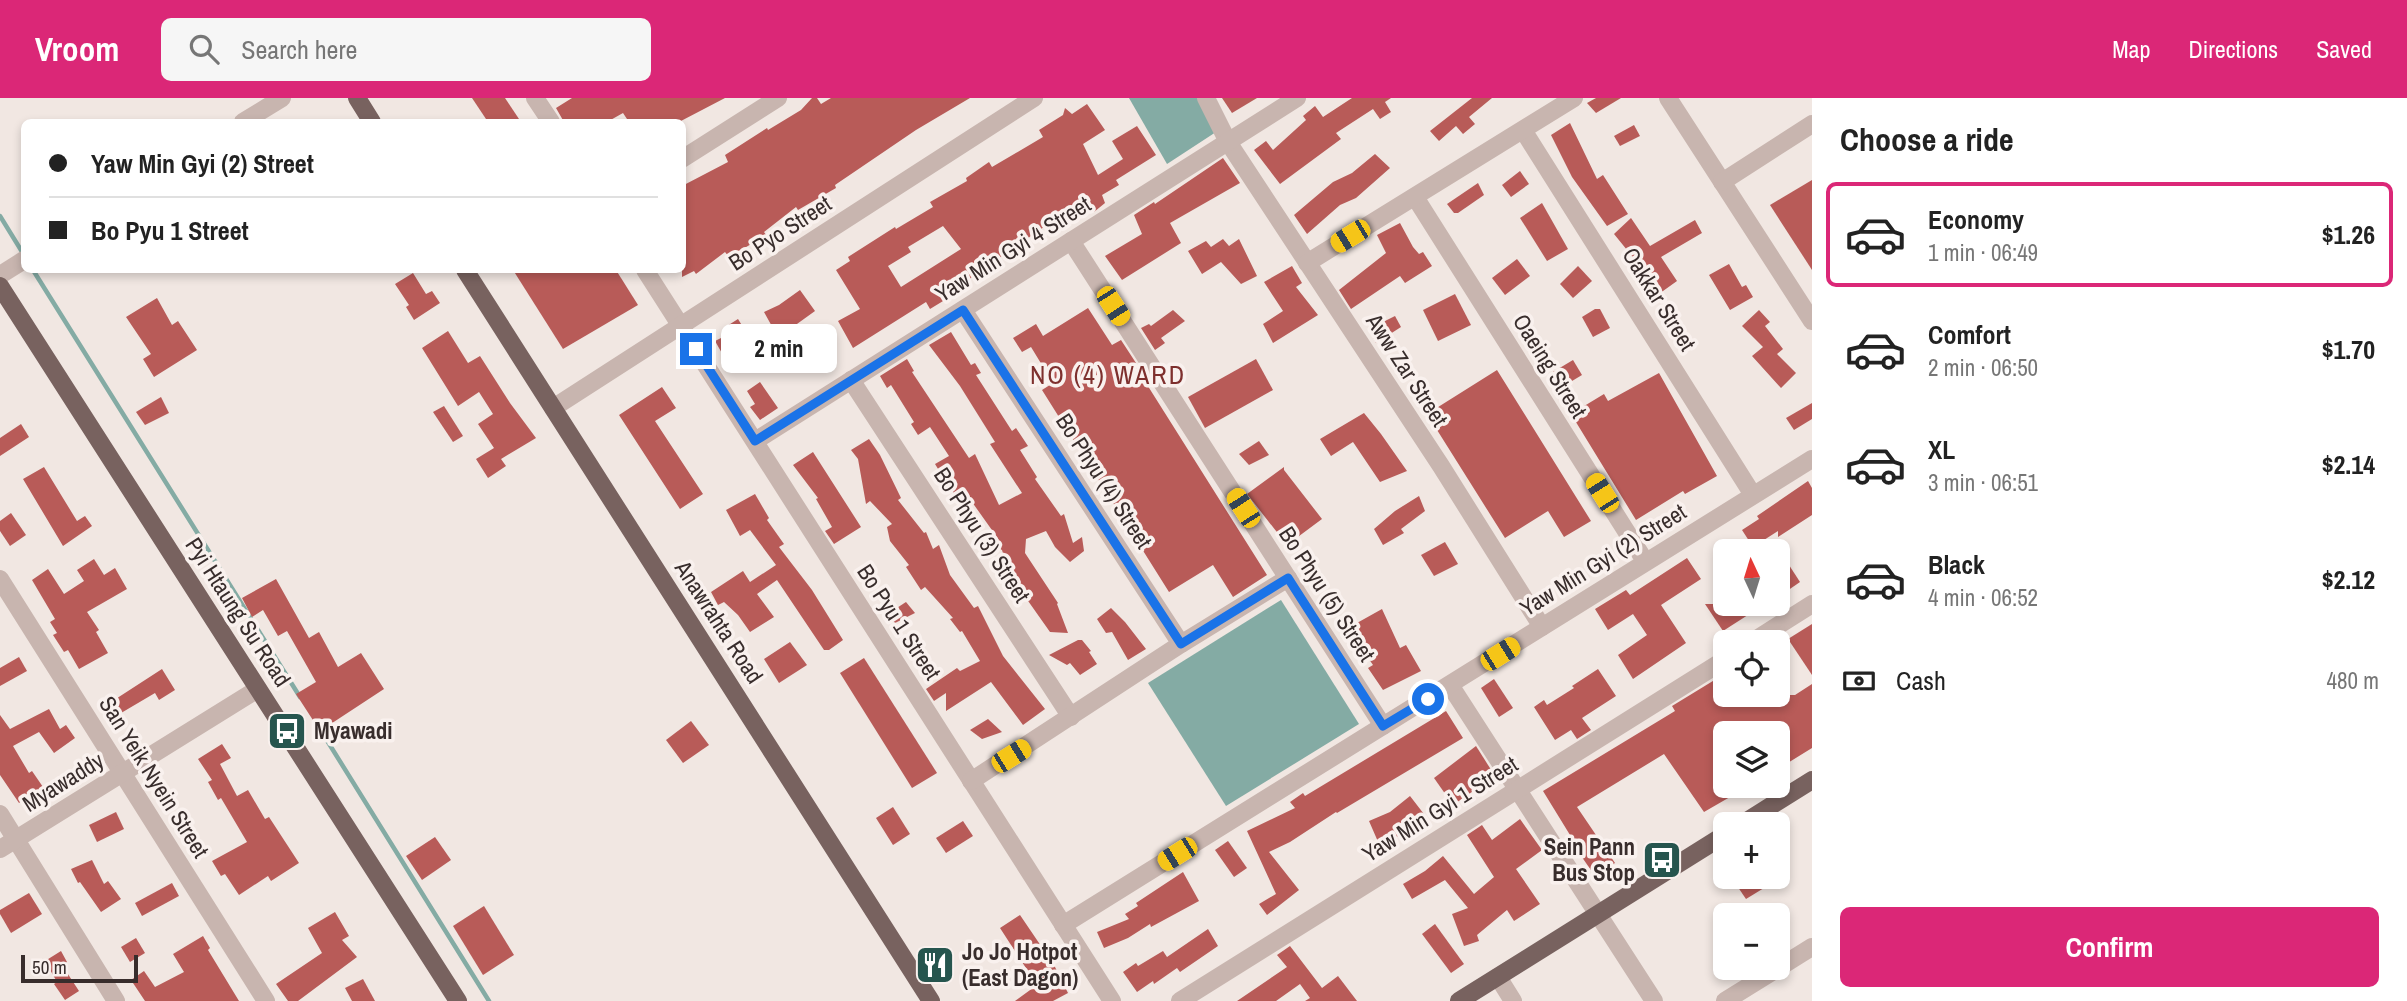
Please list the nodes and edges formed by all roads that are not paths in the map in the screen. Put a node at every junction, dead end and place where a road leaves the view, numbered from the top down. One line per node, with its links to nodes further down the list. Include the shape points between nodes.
1 (282, 98): 10 (street)
2 (357, 98): 11 (main road)
3 (778, 98): 16 (street)
4 (1034, 98): 28 (street, Bo Pyo Street)
5 (1206, 98): 15 (street, Aww Zar Street)
6 (1297, 98): 15 (street, Yaw Min Gyi 4 Street)
7 (1574, 98): 14 (street)
8 (1668, 98): 17 (street)
9 (539, 99): 12 (street)
10 (248, 119)
11 (370, 119)
12 (549, 119)
13 (1812, 124): 17 (street)
14 (1523, 130): 18 (street); 33 (street, Oakkar Street)
15 (1228, 142): 19 (street, Yaw Min Gyi 4 Street); 21 (street, Aww Zar Street)
16 (686, 156)
17 (1722, 182): 27 (street)
18 (1415, 197): 21 (street); 34 (street, Oaeing Street)
19 (1071, 242): 26 (street, Yaw Min Gyi 4 Street); 35 (street, Bo Phyu (5) Street)
20 (21, 262): 24 (street)
21 (1307, 262): 38 (street, Aww Zar Street)
22 (467, 273): 30 (main road, Anawrahta Road)
23 (647, 273): 28 (street, Bo Pyu 1 Street)
24 (0, 275)
25 (0, 286): 43 (main road, Pyi Htaung Su Road)
26 (963, 310): 29 (street, Yaw Min Gyi 4 Street); 40 (street, Bo Phyu (4) Street)
27 (1812, 321)
28 (681, 327): 30 (street, Bo Pyo Street); 31 (street, Bo Pyu 1 Street)
29 (851, 380): 31 (street, Yaw Min Gyi 4 Street); 44 (street, Bo Phyu (3) Street)
30 (553, 408): 62 (main road, Anawrahta Road)
31 (755, 441): 48 (street, Bo Pyu 1 Street)
32 (1812, 459): 33 (street, Yaw Min Gyi (2) Street)
33 (1754, 495): 34 (street, Yaw Min Gyi (2) Street)
34 (1645, 561): 38 (street, Yaw Min Gyi (2) Street)
35 (1288, 578): 40 (street); 45 (street, Bo Phyu (5) Street)
36 (0, 579): 46 (street, San Yeik Nyein Street)
37 (1812, 604): 39 (street)
38 (1542, 627): 42 (street, Yaw Min Gyi (2) Street)
39 (1771, 630)
40 (1181, 644): 44 (street)
41 (1713, 667): 49 (street, Yaw Min Gyi 1 Street)
42 (1450, 685): 45 (street, Yaw Min Gyi (2) Street); 49 (street)
43 (258, 689): 46 (street, Myawaddy); 59 (main road, Pyi Htaung Su Road)
44 (1071, 718): 48 (street)
45 (1383, 726): 56 (street, Yaw Min Gyi (2) Street)
46 (123, 774): 52 (street, Myawaddy); 61 (street, San Yeik Nyein Street)
47 (1812, 780): 50 (main road)
48 (971, 781): 56 (street, Bo Pyu 1 Street)
49 (1518, 789): 55 (street); 64 (street, Yaw Min Gyi 1 Street)
50 (1761, 812)
51 (0, 814): 52 (street)
52 (16, 839): 54 (street, Myawaddy); 60 (street)
53 (1713, 842): 55 (main road)
54 (0, 849)
55 (1600, 914): 58 (main road); 67 (street)
56 (1063, 925): 63 (street, Bo Pyu 1 Street)
57 (1812, 947): 68 (street)
58 (1498, 977): 65 (main road); 66 (street)
59 (456, 1000)
60 (116, 1001)
61 (266, 1001)
62 (931, 1001)
63 (1111, 1001)
64 (1180, 1001)
65 (1459, 1001)
66 (1513, 1001)
67 (1654, 1001)
68 (1726, 1001)

